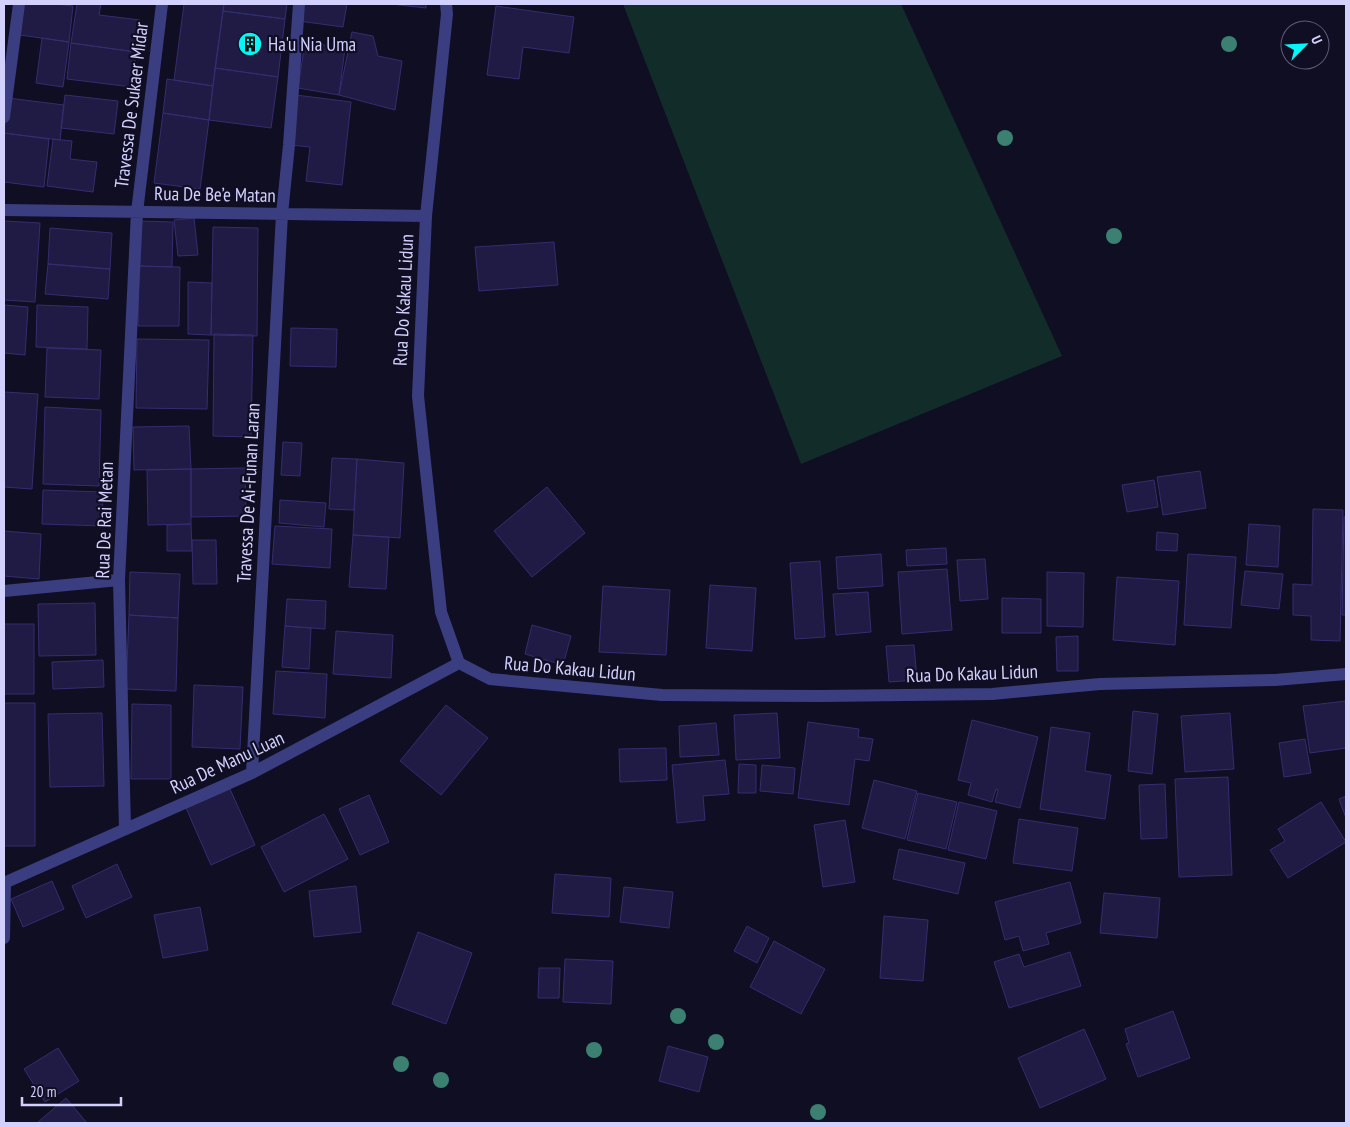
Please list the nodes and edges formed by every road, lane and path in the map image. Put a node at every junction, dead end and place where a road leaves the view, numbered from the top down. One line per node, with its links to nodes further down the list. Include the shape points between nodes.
1 (19, 4): 5 (street)
2 (162, 4): 7 (street, Travessa De Sukaer Midar)
3 (298, 4): 8 (street, Travessa De Ai-Funan Laran)
4 (446, 4): 9 (street, Rua Do Kakau Lidun)
5 (4, 117)
6 (4, 210): 7 (street, Rua De Be’e Matan)
7 (137, 212): 8 (street, Rua De Be’e Matan); 10 (street, Rua De Rai Metan)
8 (282, 214): 9 (street, Rua De Be’e Matan); 14 (street, Travessa De Ai-Funan Laran)
9 (426, 216): 12 (street, Rua Do Kakau Lidun, via 418,396 441,612)
10 (120, 580): 11 (street); 15 (street, Rua De Rai Metan)
11 (4, 591)
12 (459, 663): 13 (street, Rua Do Kakau Lidun, via 490,679 662,695 992,694 1100,684 1275,680); 14 (street, Rua De Manu Luan)
13 (1346, 674)
14 (252, 773): 15 (street, Rua De Manu Luan)
15 (125, 829): 16 (street, Rua De Manu Luan)
16 (5, 882): 17 (street)
17 (4, 938)

